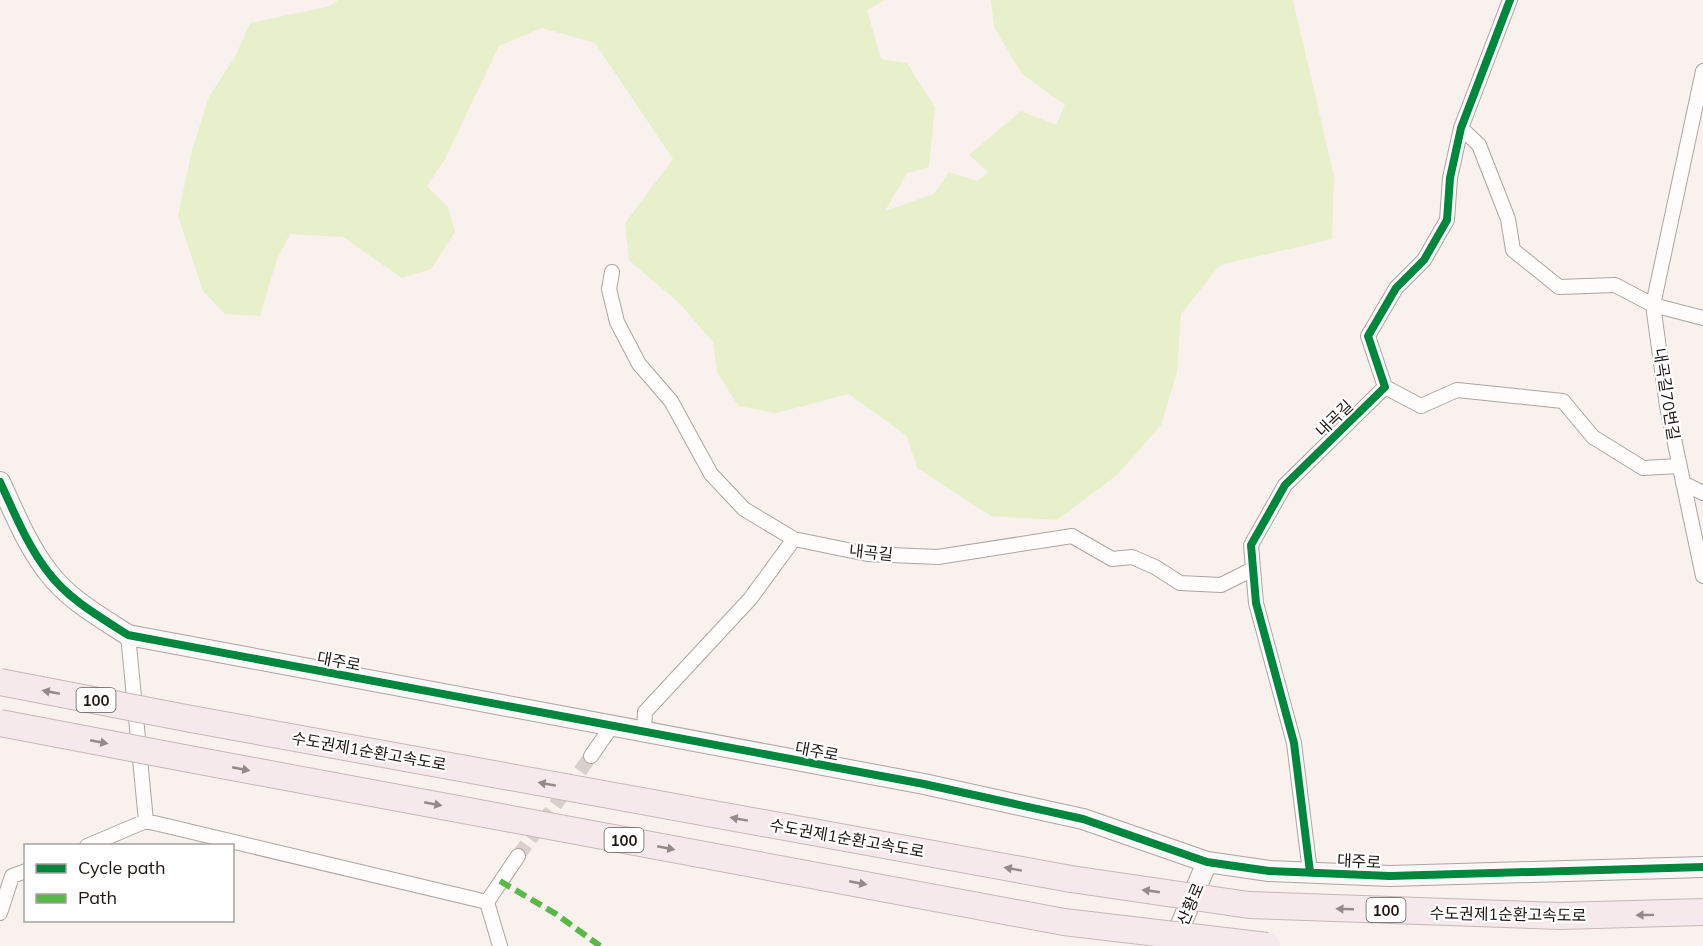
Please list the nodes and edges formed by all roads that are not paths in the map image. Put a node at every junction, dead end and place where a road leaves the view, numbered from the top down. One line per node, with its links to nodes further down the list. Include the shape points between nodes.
1 (1510, 0): 3 (street)
2 (1703, 70): 5 (street)
3 (1461, 128): 5 (street, via 1479,145 1508,219 1513,250 1559,287 1615,285); 7 (street, via 1450,178 1447,220 1425,260 1396,288 1368,336)
4 (612, 272): 12 (street, via 609,289 617,322 639,364 671,401 711,474 744,509)
5 (1653, 305): 6 (street); 8 (street, 내곡길70번길)
6 (1703, 318)
7 (1386, 387): 8 (street, via 1421,406 1457,390 1563,401 1593,437 1643,468); 13 (street, 내곡길, via 1285,485 1251,544)
8 (1679, 466): 10 (street, 내곡길70번길)
9 (0, 482): 15 (street, 대주로, via 48,573 81,605)
10 (1683, 483): 11 (street); 14 (street, 내곡길70번길)
11 (1703, 493)
12 (794, 539): 13 (street, 내곡길, via 867,554 938,557 1072,536 1112,559 1132,557 1180,583 1221,585); 19 (street, via 750,599 645,712)
13 (1253, 568): 27 (street, 내곡길, via 1256,603 1294,743)
14 (1703, 576)
15 (128, 635): 18 (street, 대주로); 21 (street)
16 (0, 682): 29 (highway, 수도권제1순환고속도로 / 100, one-way to 16, bridge, via 1560,916 1249,905 1071,879)
17 (0, 723): 33 (highway, 100, one-way to 33, bridge, via 1064,922)
18 (612, 726): 19 (street, 대주로); 20 (street)
19 (644, 732): 24 (street, 대주로, via 924,784 1083,819)
20 (591, 756)
21 (146, 821): 22 (street); 28 (street)
22 (92, 844)
23 (518, 856): 28 (street)
24 (1208, 862): 27 (street, 대주로, via 1269,871); 32 (street, 산황로)
25 (1703, 867): 27 (street, 대주로, via 1390,876)
26 (24, 872): 30 (street, via 12,876)
27 (1310, 872)
28 (487, 902): 31 (street)
29 (1703, 912)
30 (0, 914)
31 (500, 946)
32 (1172, 946)
33 (1267, 946)

